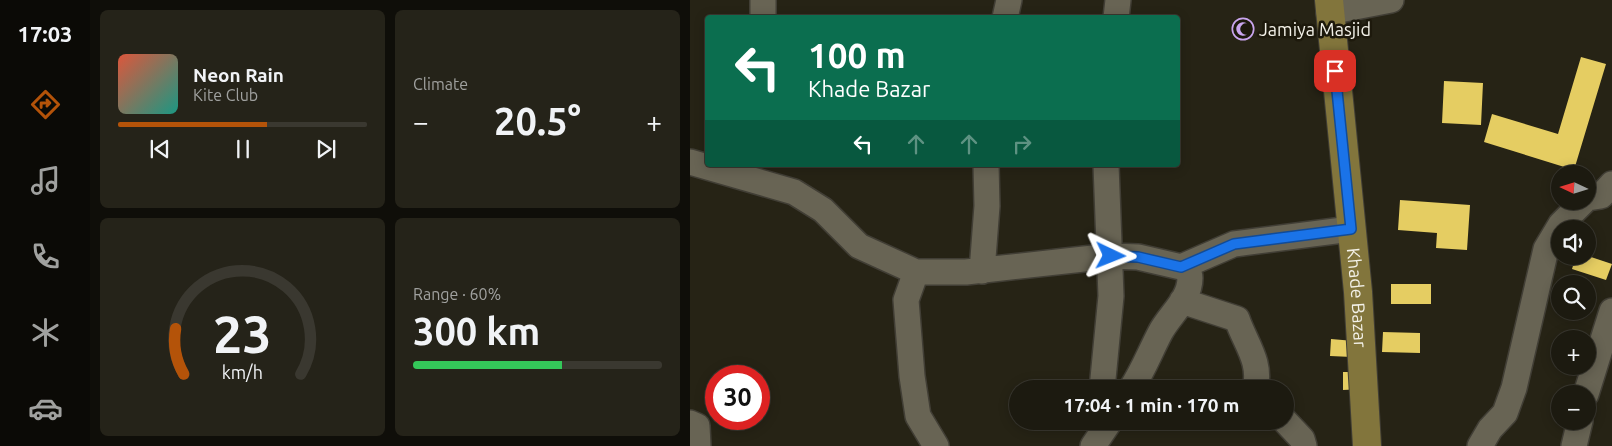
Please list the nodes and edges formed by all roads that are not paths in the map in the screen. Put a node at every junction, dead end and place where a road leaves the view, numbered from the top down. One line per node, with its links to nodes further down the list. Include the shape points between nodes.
1 (763, 0): 6 (street)
2 (1009, 0): 7 (street)
3 (1118, 0): 8 (street)
4 (1391, 0): 5 (street)
5 (1329, 6): 18 (main road, Khade Bazar)
6 (762, 15)
7 (1006, 15)
8 (1116, 15)
9 (690, 162): 10 (street)
10 (705, 165)
11 (718, 167): 14 (street)
12 (986, 167): 21 (street)
13 (1106, 167): 19 (street)
14 (747, 172): 22 (street, via 794,192 823,210 859,246)
15 (1612, 184): 16 (street, via 1601,196)
16 (1596, 197)
17 (1575, 210): 39 (street, via 1561,224 1546,249 1514,388 1505,413 1490,428)
18 (1351, 229): 20 (street, via 1234,244); 38 (main road, Khade Bazar, via 1358,292)
19 (1111, 256): 20 (street, via 1138,257); 21 (street); 25 (street, via 1111,296)
20 (1181, 267): 23 (street, via 1190,276)
21 (982, 271): 22 (street)
22 (916, 272): 35 (street, via 906,300 912,376 918,416)
23 (1182, 301): 26 (street, via 1161,331); 27 (street, via 1237,318 1256,361)
24 (1612, 310): 28 (street)
25 (1103, 380)
26 (1137, 380)
27 (1257, 380)
28 (1589, 385)
29 (690, 422): 34 (street, via 696,426)
30 (1095, 430): 36 (street)
31 (1104, 430): 36 (street)
32 (1294, 430): 37 (street, via 1302,438)
33 (1578, 430): 40 (street)
34 (698, 446)
35 (936, 446)
36 (1092, 446)
37 (1304, 446)
38 (1366, 446)
39 (1480, 446)
40 (1574, 446)

